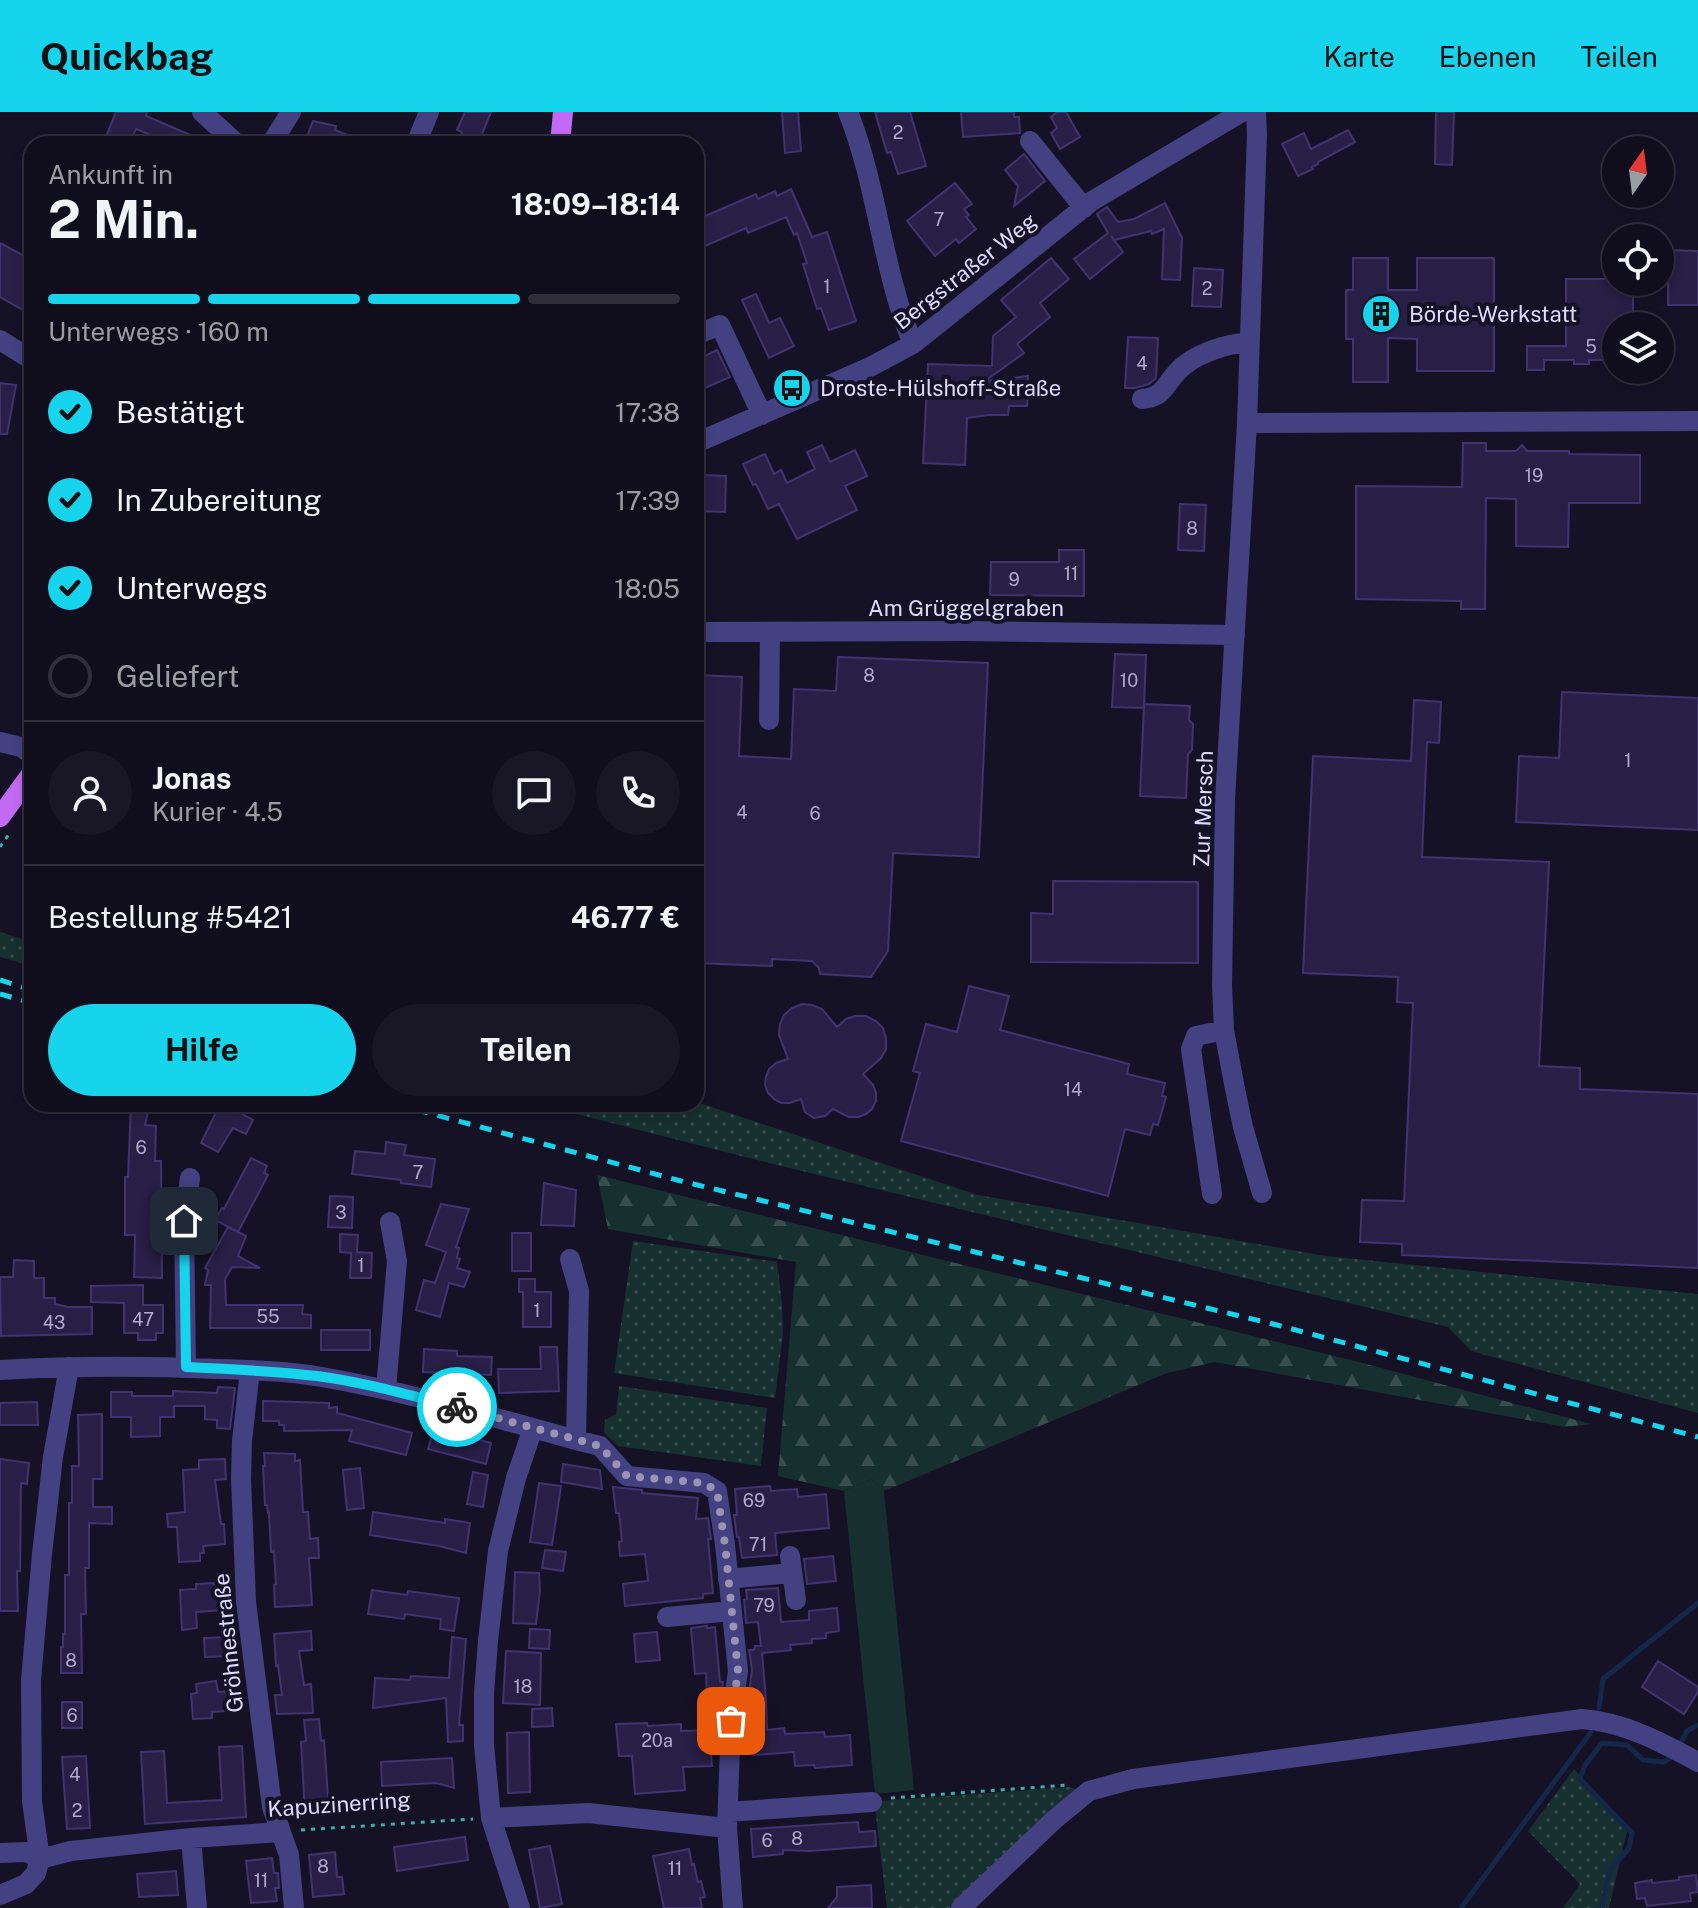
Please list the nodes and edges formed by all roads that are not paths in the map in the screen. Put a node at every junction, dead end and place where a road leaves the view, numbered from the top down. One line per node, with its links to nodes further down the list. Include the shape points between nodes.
1 (202, 112): 8 (street)
2 (291, 112): 9 (street)
3 (429, 112): 10 (street)
4 (563, 112): 11 (main road)
5 (848, 112): 17 (street)
6 (1242, 112): 13 (street, Bergstraßer Weg)
7 (1256, 112): 16 (street, Zur Mersch)
8 (228, 136)
9 (276, 136)
10 (419, 136)
11 (561, 136)
12 (1030, 141): 13 (street)
13 (1084, 208): 17 (street, Bergstraßer Weg)
14 (704, 332): 20 (street, via 720,325)
15 (0, 340): 18 (street)
16 (1248, 343): 19 (street, via 1214,348 1179,369 1160,394); 22 (street, Zur Mersch)
17 (913, 344): 20 (street, Bergstraßer Weg)
18 (24, 355)
19 (1142, 399)
20 (762, 415): 23 (street, Bergstraßer Weg)
21 (1698, 421): 22 (street)
22 (1247, 423): 26 (street, Zur Mersch)
23 (704, 440)
24 (704, 632): 25 (street, Am Grüggelgraben)
25 (770, 633): 26 (street, Am Grüggelgraben); 27 (street)
26 (1235, 635): 32 (street, Zur Mersch, via 1225,799)
27 (769, 720)
28 (0, 742): 29 (street)
29 (24, 749)
30 (24, 784): 31 (main road)
31 (0, 817)
32 (1224, 1030): 34 (street, Zur Mersch); 35 (street, via 1196,1036 1191,1049)
33 (190, 1178): 39 (street, via 184,1221)
34 (1262, 1193)
35 (1212, 1194)
36 (390, 1222): 42 (street, via 397,1261)
37 (570, 1259): 44 (street, via 579,1291)
38 (69, 1367): 39 (street); 40 (street); 56 (street, via 53,1457 31,1680 32,1801)
39 (186, 1367): 41 (street)
40 (0, 1370)
41 (250, 1370): 42 (street); 53 (street, Gröhnestraße, via 241,1478 246,1602 272,1807)
42 (386, 1389): 43 (street)
43 (533, 1428): 44 (street); 51 (street, via 498,1551 489,1626 484,1745)
44 (576, 1440): 45 (street, via 600,1446 627,1476 704,1483 717,1491)
45 (728, 1579): 46 (street, via 791,1565); 47 (street)
46 (796, 1600)
47 (732, 1611): 48 (street); 52 (street, via 738,1671)
48 (667, 1617)
49 (1683, 1753): 62 (street, via 1605,1721 1582,1719 1133,1779 1089,1791)
50 (872, 1802): 52 (street)
51 (491, 1818): 52 (street, via 588,1813); 60 (street)
52 (727, 1820): 61 (street)
53 (281, 1832): 54 (street, Kapuzinerring); 59 (street, Gröhnestraße, via 289,1855)
54 (191, 1838): 56 (street, Kapuzinerring); 58 (street)
55 (0, 1853): 56 (street, via 27,1852)
56 (40, 1859): 57 (street, via 26,1884)
57 (0, 1895)
58 (197, 1908)
59 (294, 1908)
60 (520, 1908)
61 (733, 1908)
62 (961, 1908)

